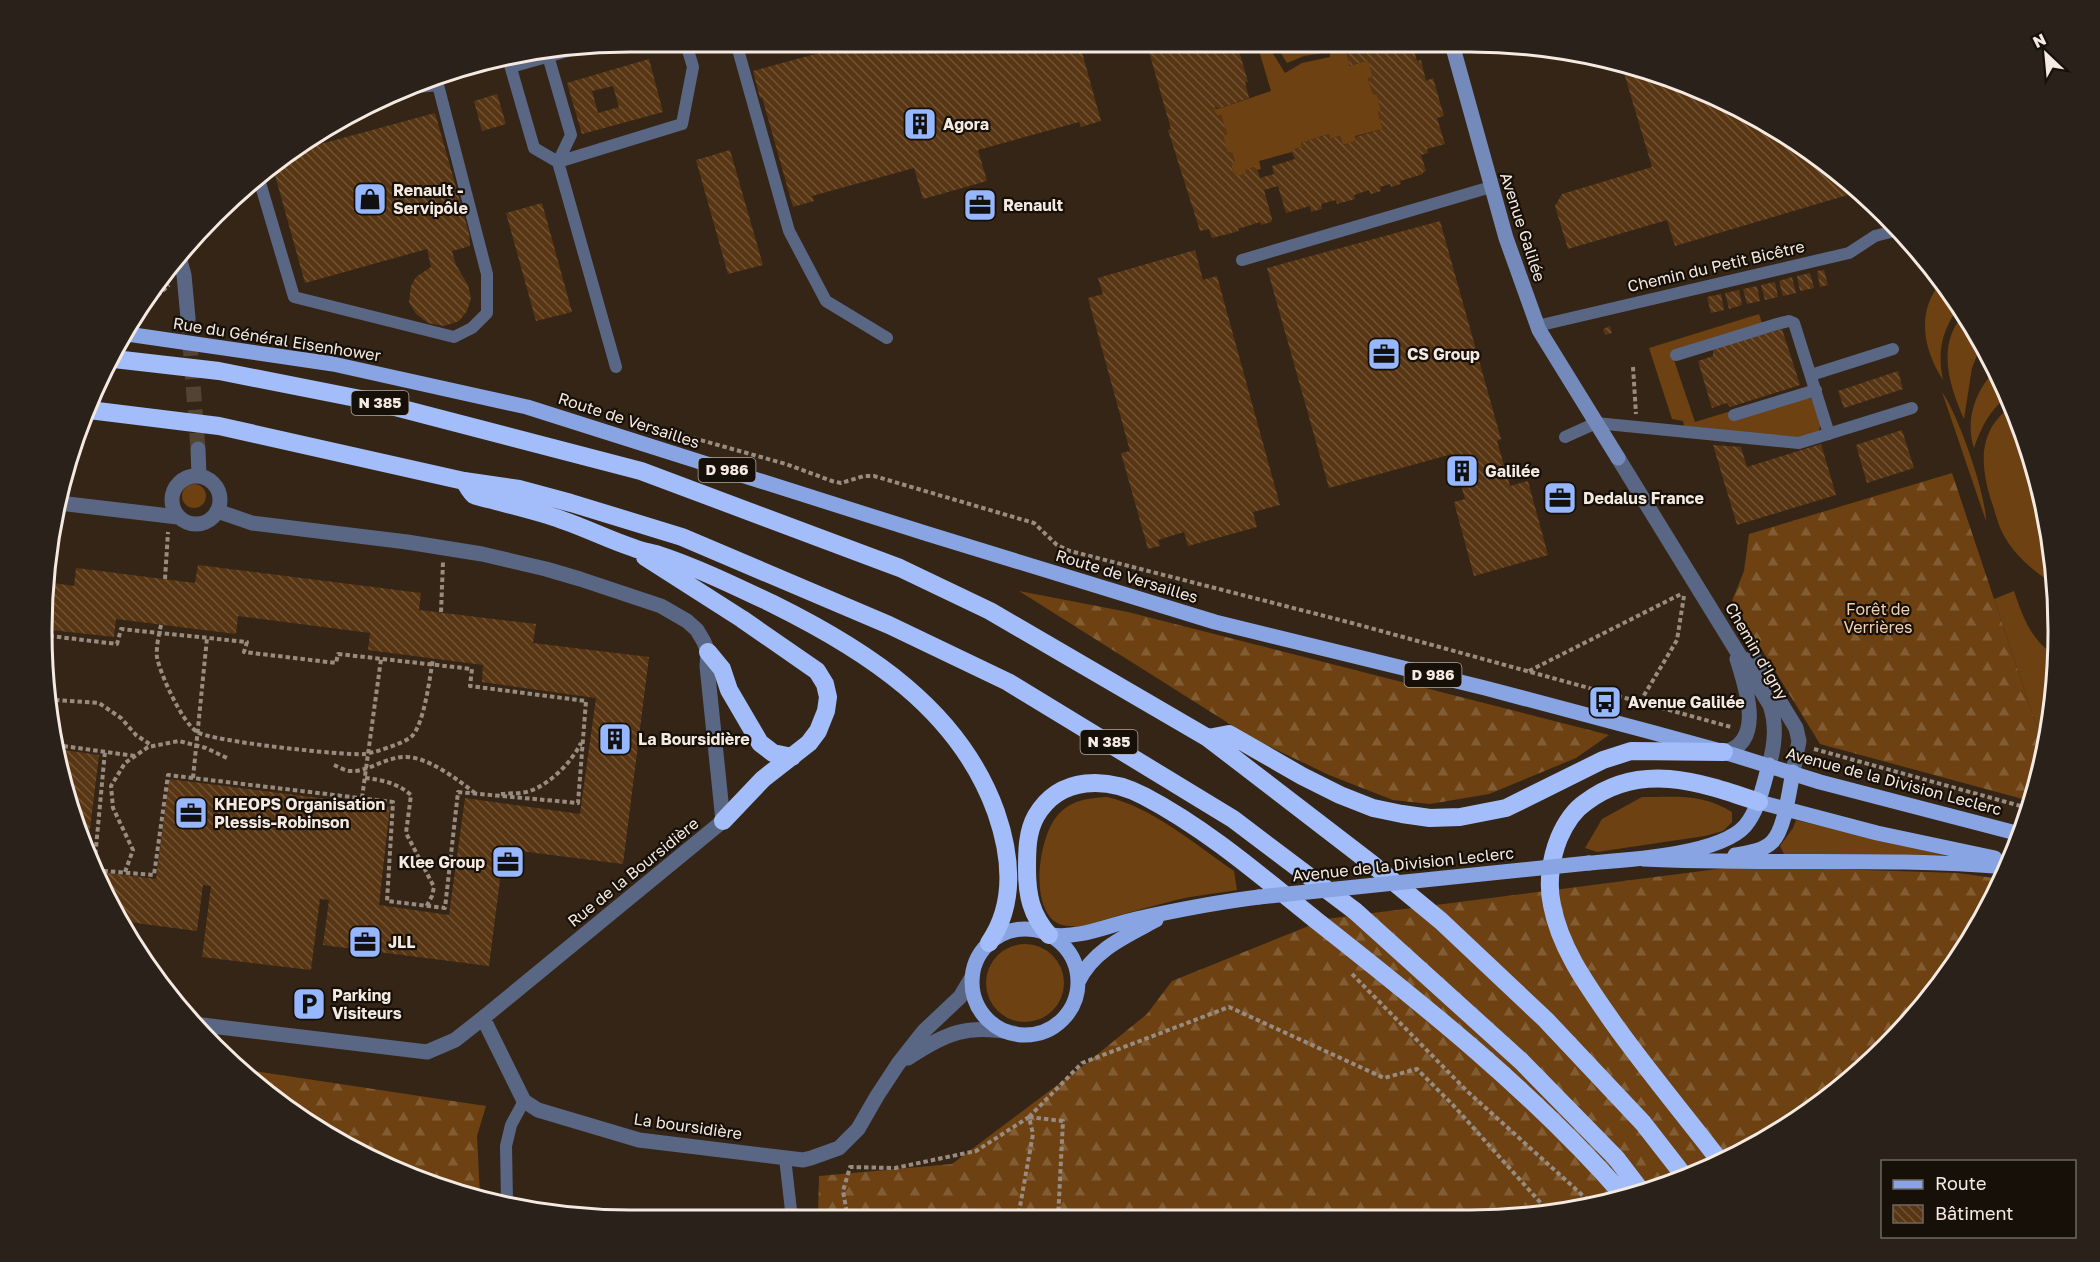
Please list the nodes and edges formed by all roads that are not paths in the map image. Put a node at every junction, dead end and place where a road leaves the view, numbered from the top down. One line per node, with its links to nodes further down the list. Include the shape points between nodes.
1 (689, 52): 7 (lane, via 693,66 682,124)
2 (739, 52): 16 (lane, via 789,231 826,301)
3 (1454, 52): 9 (main road, Avenue Galilée)
4 (549, 58): 7 (lane, via 571,135)
5 (510, 66): 7 (lane, via 534,148)
6 (438, 86): 8 (lane, via 487,274 487,313 472,328 454,337 294,297)
7 (558, 162): 20 (lane)
8 (261, 187)
9 (1491, 187): 11 (lane); 14 (main road, Avenue Galilée)
10 (1888, 233): 14 (lane, Chemin du Petit Bicêtre, via 1849,252)
11 (1242, 260)
12 (182, 267): 13 (street)
13 (188, 318)
14 (1538, 326): 27 (main road, Avenue Galilée)
15 (134, 335): 23 (main road, Rue du Général Eisenhower / D 986, via 333,364)
16 (887, 338)
17 (1893, 349): 21 (lane)
18 (1676, 354): 21 (lane, via 1789,321 1794,323)
19 (120, 360): 42 (highway, N 385, via 219,371 376,402 641,471 900,568 990,611)
20 (616, 367)
21 (1811, 375): 22 (lane)
22 (1816, 390): 26 (lane); 28 (lane)
23 (527, 407): 43 (main road, Route de Versailles / D 986, via 1215,622)
24 (1912, 408): 28 (lane)
25 (97, 411): 33 (highway, N 385, via 219,426)
26 (1734, 415)
27 (1596, 423): 28 (lane, via 1798,443); 29 (lane); 31 (main road, Avenue Galilée)
28 (1829, 434)
29 (1565, 437)
30 (198, 449): 32 (street)
31 (1618, 458): 38 (street, Avenue Galilée)
32 (199, 476): 35 (street, via 218,490); 36 (street, via 186,478 175,488)
33 (464, 481): 37 (highway, via 473,494 561,520); 68 (highway, N 385, via 571,503 682,537 889,625 1008,682 1143,763 1233,819 1355,911 1521,1061 1616,1158)
34 (67, 504): 36 (street)
35 (217, 511): 36 (street, via 201,523 192,524); 41 (street, Rue de la Boursidière, via 252,523 444,547 546,568 661,606 692,625)
36 (174, 516)
37 (634, 548): 44 (highway, via 817,671 828,697 826,711 818,731); 57 (highway, via 705,573 834,635 893,676 942,721 986,790 1002,829 1007,888 1002,921)
38 (1683, 562): 39 (street, Chemin d'Igny)
39 (1695, 591): 40 (street, Chemin d'Igny); 46 (street, via 1748,649 1793,721 1799,741)
40 (1722, 626): 43 (street, via 1740,668 1749,724 1744,741); 45 (street, Chemin d'Igny, via 1773,714)
41 (708, 652): 44 (highway, via 722,669 729,690 760,743 773,753); 49 (street, Rue de la Boursidière)
42 (1208, 738): 43 (highway, via 1229,734 1340,795 1373,808 1430,818 1506,808 1603,760 1631,751); 67 (highway, N 385, via 1442,921 1546,1020 1643,1123)
43 (1724, 752): 45 (main road, Avenue de la Division Leclerc / D 986)
44 (792, 757): 49 (highway, via 763,779)
45 (1769, 765): 46 (main road, Avenue de la Division Leclerc / D 986); 47 (main road)
46 (1793, 772): 48 (main road); 50 (main road, Avenue de la Division Leclerc / D 986)
47 (1759, 802): 48 (main road); 51 (main road, via 1744,827 1724,840); 65 (highway, via 1681,780 1642,778 1622,782 1582,804 1571,817 1556,848 1551,871 1551,903 1575,966 1633,1051)
48 (1785, 809): 52 (main road); 53 (main road, via 1777,834 1765,847)
49 (723, 821): 60 (street, Rue de la Boursidière)
50 (2011, 832)
51 (1643, 859): 53 (main road); 55 (main road, Avenue de la Division Leclerc, bridge, via 1259,897)
52 (2000, 860)
53 (1700, 862): 54 (main road, via 1924,861)
54 (1997, 866)
55 (1167, 914): 56 (main road, Avenue de la Division Leclerc, via 1072,936); 59 (main road, Avenue de la Division Leclerc, via 1106,949 1092,960)
56 (1049, 935): 57 (main road, via 1016,930); 59 (main road, via 1070,955); 69 (highway, via 1035,917 1028,895 1027,848 1036,816 1046,804 1074,786 1102,782 1132,790 1186,821 1401,987 1495,1067)
57 (988, 943): 58 (main road)
58 (972, 977): 62 (main road, via 980,1010 997,1026); 63 (street, La boursidière, via 960,998 924,1031)
59 (1078, 982): 62 (main road, via 1072,1008 1065,1018 1041,1032)
60 (483, 1018): 61 (street, Rue de la Boursidière, via 455,1040 427,1052); 64 (street)
61 (209, 1026)
62 (1014, 1033): 63 (street, La boursidière, via 988,1028 950,1034)
63 (898, 1064): 66 (street, La boursidière, via 858,1129 839,1148 803,1160)
64 (524, 1101): 66 (street, La boursidière, via 538,1110 639,1140); 70 (lane, via 511,1125 506,1146)
65 (1715, 1154)
66 (785, 1158): 71 (lane)
67 (1678, 1170)
68 (1636, 1185)
69 (1619, 1190)
70 (507, 1196)
71 (791, 1210)

